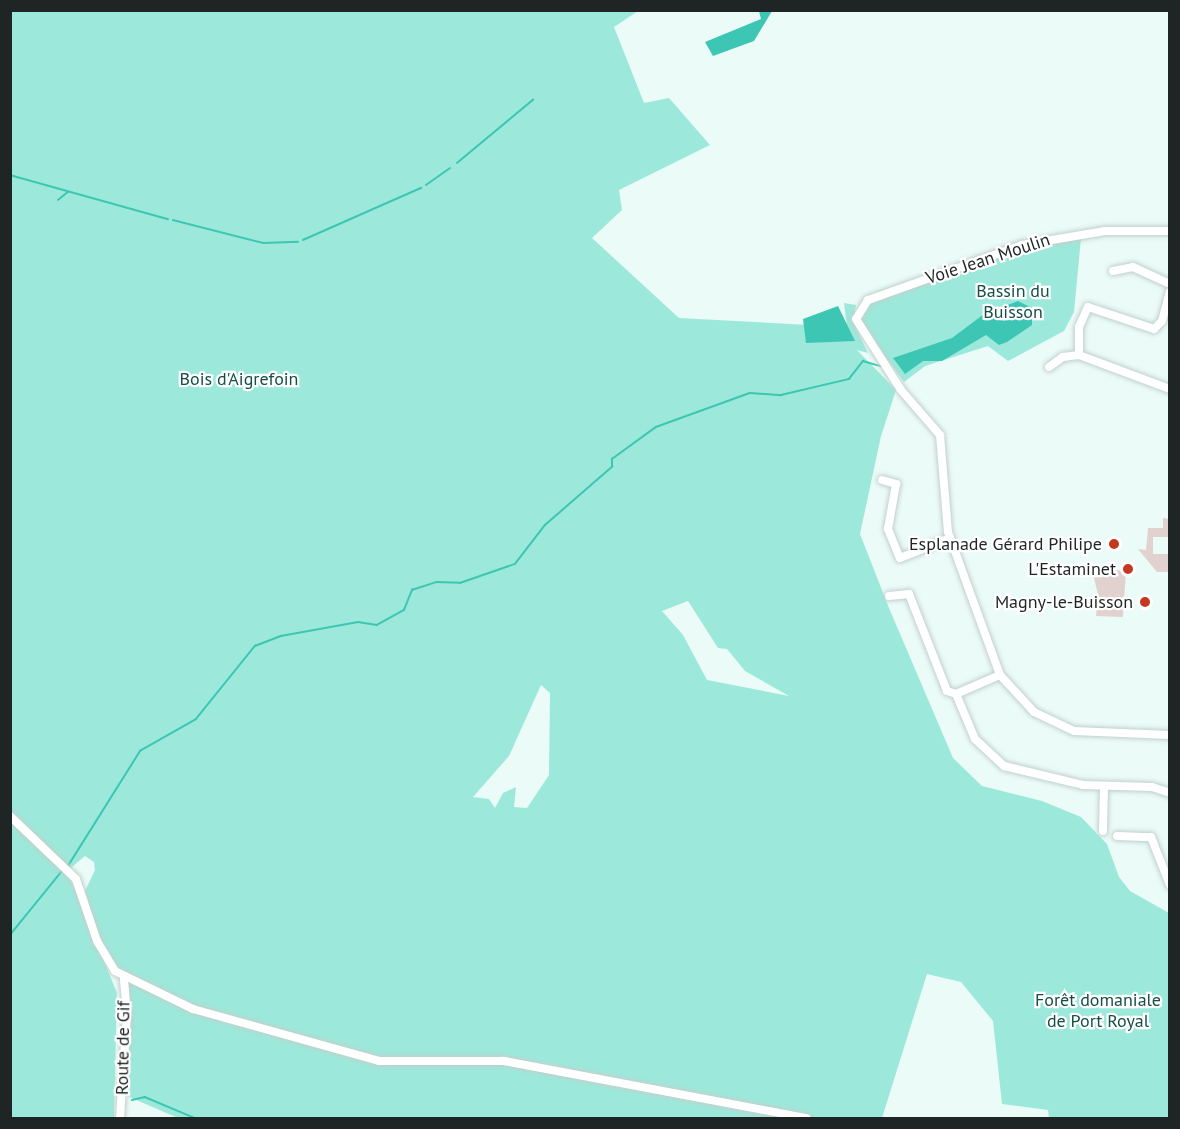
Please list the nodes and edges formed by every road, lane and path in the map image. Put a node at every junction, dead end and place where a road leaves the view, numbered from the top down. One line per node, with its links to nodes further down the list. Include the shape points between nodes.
1 (1170, 231): 9 (street, Voie Jean Moulin, via 1093,232 1022,245 868,300 856,319 891,377 940,435)
2 (1113, 271): 3 (street, via 1132,267)
3 (1170, 284)
4 (1170, 292): 5 (street, via 1162,321 1154,328 1088,307 1079,327)
5 (1079, 355): 6 (street, via 1063,357); 7 (street)
6 (1050, 367)
7 (1170, 389)
8 (882, 480): 9 (street, via 896,484 888,529 900,558)
9 (950, 538): 11 (street)
10 (889, 596): 12 (street, via 909,594 947,691)
11 (1000, 675): 12 (street); 13 (street, via 1034,712 1074,731)
12 (956, 694): 14 (street, via 975,739 1004,766)
13 (1170, 735)
14 (1104, 786): 15 (street, via 1152,787); 17 (street)
15 (1170, 793)
16 (10, 816): 20 (street, via 76,879 100,948)
17 (1103, 831)
18 (1117, 836): 19 (street, via 1151,837)
19 (1170, 885)
20 (124, 978): 21 (street, Route de Gif, via 126,1021); 22 (street, via 205,1013 372,1059 504,1060)
21 (120, 1119)
22 (807, 1119)

